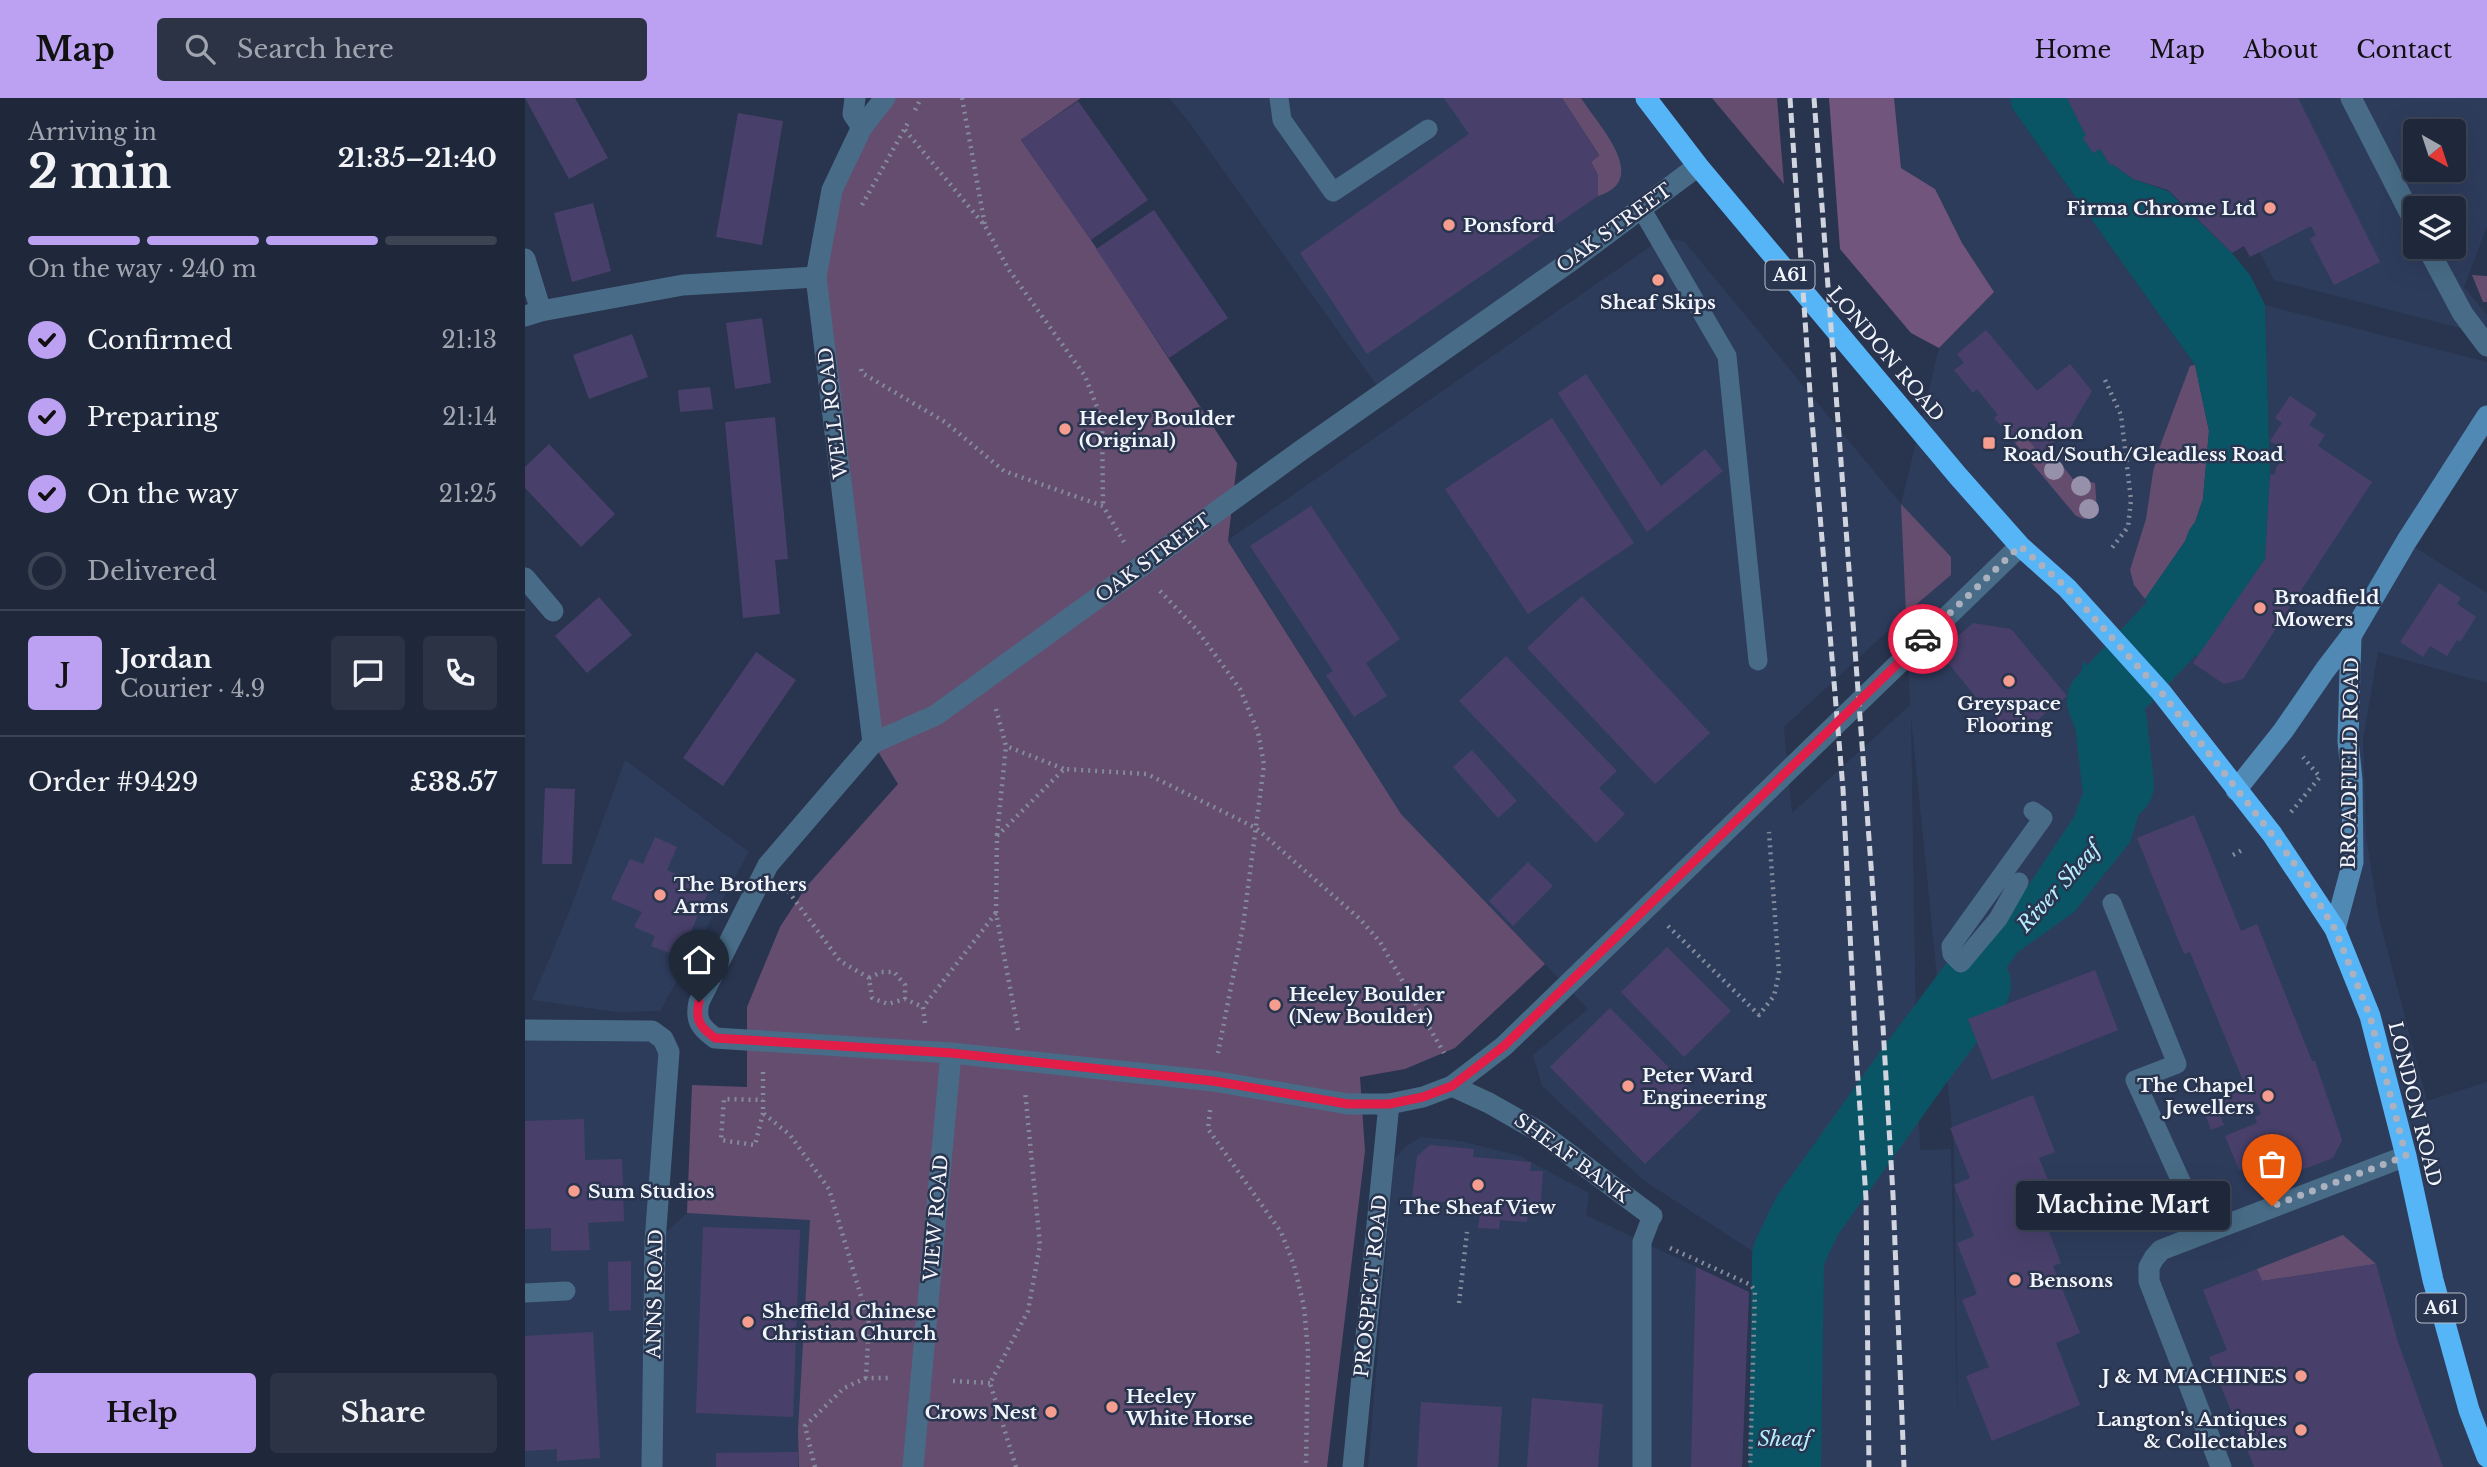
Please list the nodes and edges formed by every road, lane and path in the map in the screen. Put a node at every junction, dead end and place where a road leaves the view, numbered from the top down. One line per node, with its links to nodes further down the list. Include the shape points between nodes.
1 (855, 98): 8 (street, via 853,114)
2 (885, 98): 8 (street, WELL ROAD)
3 (921, 98): 10 (path)
4 (962, 98): 15 (path)
5 (1279, 98): 9 (lane, via 1282,120 1333,192)
6 (1646, 98): 11 (highway, LONDON ROAD / A61)
7 (2351, 98): 12 (street)
8 (862, 127): 18 (street, WELL ROAD, via 832,190)
9 (1428, 128)
10 (905, 130): 14 (path); 15 (path)
11 (1698, 166): 13 (street, OAK STREET); 25 (highway, LONDON ROAD / A61)
12 (2403, 200)
13 (1641, 208): 27 (street, OAK STREET); 31 (lane, via 1727,356)
14 (858, 212)
15 (985, 226): 24 (path, via 1009,270 1085,376 1103,420)
16 (525, 259): 19 (street)
17 (2433, 259): 20 (street, via 2463,314)
18 (816, 277): 19 (street, via 683,285); 33 (street, WELL ROAD)
19 (533, 313)
20 (2487, 346)
21 (859, 360): 24 (path, via 862,373 945,422 1004,471)
22 (2105, 380): 26 (path, via 2121,415 2131,500 2127,527)
23 (2487, 416): 30 (street, BROADFIELD ROAD)
24 (1103, 506): 27 (path)
25 (2020, 546): 36 (highway, LONDON ROAD / A61, via 2067,588 2161,692); 37 (street)
26 (2111, 549)
27 (1139, 568): 32 (street, OAK STREET); 39 (path, via 1197,630 1240,689 1258,732 1264,765)
28 (525, 578): 29 (street)
29 (554, 611)
30 (2351, 636): 36 (street, BROADFIELD ROAD); 46 (street, BROADFIELD ROAD, via 2348,741 2353,862)
31 (1758, 661)
32 (987, 678): 33 (street, OAK STREET, via 936,715); 34 (path)
33 (873, 743): 41 (street, OAK STREET)
34 (1006, 746): 35 (path); 40 (path)
35 (1065, 769)
36 (2236, 790): 46 (highway, LONDON ROAD / A61, via 2292,860)
37 (1753, 804): 44 (street); 44 (path, via 1766,820 1771,840 1779,973 1773,996 1759,1015)
38 (2033, 811): 42 (lane, via 2042,818 1953,942 1951,950 1961,963 1998,919)
39 (1255, 828): 54 (path, via 1243,926); 55 (path, via 1337,897 1380,943)
40 (997, 836)
41 (768, 865): 47 (path, via 840,961); 51 (street, OAK STREET, via 696,1012 698,1023 715,1038)
42 (2019, 882)
43 (2112, 903): 62 (lane, via 2177,1064 2135,1080)
44 (1647, 906): 55 (street, via 1504,1046)
45 (996, 913): 49 (path)
46 (2335, 929): 59 (highway, LONDON ROAD / A61, via 2370,1016)
47 (869, 978): 48 (path, via 872,998 888,1004); 48 (path, via 894,972 905,985)
48 (905, 999): 49 (path)
49 (923, 1007): 52 (path)
50 (525, 1030): 70 (street, ANNS ROAD, via 652,1031 663,1039 669,1052 655,1242)
51 (763, 1042): 52 (street); 56 (path)
52 (927, 1051): 53 (street)
53 (951, 1053): 54 (street); 67 (street, VIEW ROAD)
54 (1213, 1081): 57 (street, via 1348,1104); 73 (path, via 1208,1129 1281,1232 1294,1265 1308,1351)
55 (1455, 1083): 57 (street, via 1423,1097); 60 (street, SHEAF BANK, via 1538,1131)
56 (763, 1100): 58 (path); 58 (path, via 724,1099 721,1140 755,1145)
57 (1389, 1104): 74 (street, PROSPECT ROAD)
58 (763, 1113): 66 (path, via 790,1135 829,1189 869,1323)
59 (2406, 1156): 62 (street); 69 (highway, LONDON ROAD / A61, via 2433,1280 2469,1410)
60 (1652, 1216): 75 (lane, via 1642,1242); 76 (path, via 1660,1244 1751,1285 1755,1291)
61 (1467, 1232): 65 (path)
62 (2204, 1232): 77 (street, via 2161,1250 2148,1272)
63 (566, 1291): 64 (lane)
64 (525, 1293)
65 (1459, 1303)
66 (866, 1378): 67 (path); 71 (path, via 844,1388 805,1426)
67 (921, 1379): 68 (path); 72 (street, VIEW ROAD)
68 (990, 1383)
69 (2487, 1457)
70 (652, 1467)
71 (815, 1467)
72 (913, 1467)
73 (1306, 1467)
74 (1353, 1467)
75 (1643, 1467)
76 (1750, 1467)
77 (2221, 1467)

